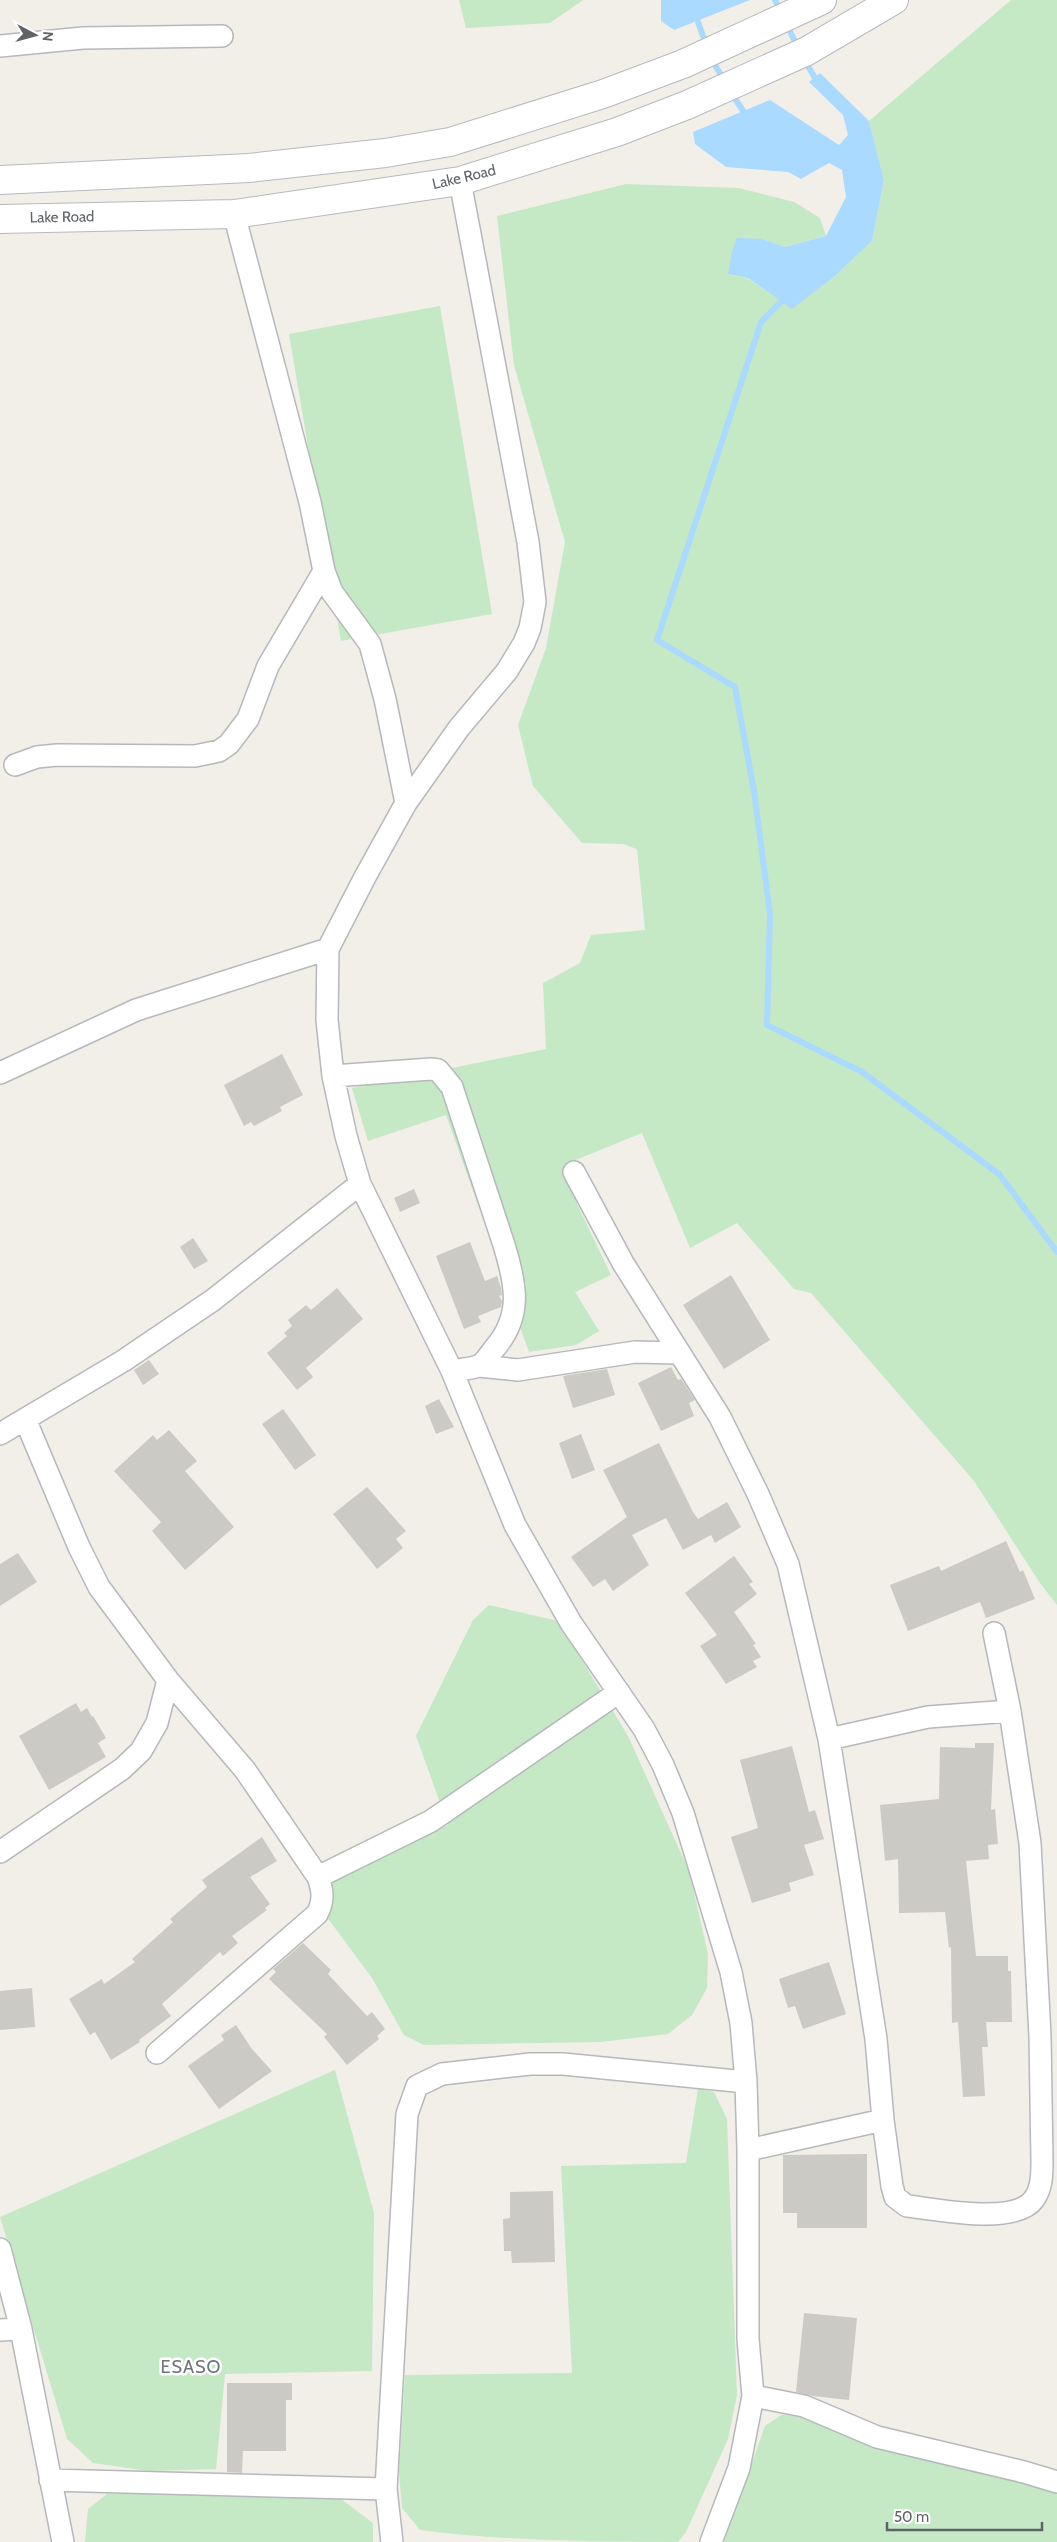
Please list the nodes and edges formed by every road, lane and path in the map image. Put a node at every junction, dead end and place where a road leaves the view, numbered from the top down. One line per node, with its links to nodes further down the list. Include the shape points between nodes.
1 (822, 0): 5 (main road, via 683,64 603,94 450,142 394,152 249,168)
2 (894, 0): 6 (main road, Lake Road, via 807,50 687,105 617,132)
3 (222, 36): 4 (street, via 83,38)
4 (0, 46)
5 (0, 180)
6 (460, 182): 7 (main road, Lake Road); 11 (street, via 528,542 535,602 524,644 507,671 459,728)
7 (234, 214): 8 (main road, Lake Road); 9 (street, via 310,502)
8 (0, 219)
9 (324, 571): 10 (street, via 268,666 248,719 238,736 219,751 195,756 57,755 37,757); 11 (street, via 332,592 370,644)
10 (14, 765)
11 (406, 803): 12 (street)
12 (328, 949): 13 (street, via 136,1010); 14 (street, via 327,1020)
13 (0, 1073)
14 (333, 1076): 16 (street); 18 (street, via 431,1069 438,1070 452,1087 506,1253 515,1296 513,1320 503,1339)
15 (574, 1172): 17 (street, via 623,1264)
16 (360, 1184): 19 (street); 20 (street, via 213,1300 124,1361)
17 (678, 1354): 18 (street, via 635,1352 518,1370); 26 (street, via 720,1417 788,1564)
18 (480, 1366): 19 (street)
19 (452, 1371): 24 (street, via 514,1525 570,1623)
20 (25, 1419): 21 (street); 23 (street, via 99,1587)
21 (0, 1434)
22 (994, 1633): 25 (street)
23 (168, 1680): 27 (street, via 157,1723 141,1750 122,1769); 28 (street, via 245,1770)
24 (619, 1692): 28 (street, via 431,1821); 30 (street, via 644,1729 683,1813 731,1972 741,2023)
25 (1010, 1711): 26 (street, via 928,1717); 31 (street, via 1030,1843 1036,1959 1042,2181 1034,2199 1024,2208 1001,2214 907,2206 899,2202 892,2186)
26 (829, 1739): 31 (street, via 876,2039)
27 (0, 1852)
28 (318, 1877): 29 (street, via 323,1896 317,1914)
29 (157, 2053)
30 (746, 2082): 32 (street); 39 (street, via 538,2064 442,2074 417,2086 407,2114)
31 (883, 2120): 32 (street)
32 (748, 2150): 36 (street, via 748,2339)
33 (0, 2249): 34 (street)
34 (21, 2329): 35 (street); 37 (street)
35 (0, 2330)
36 (753, 2396): 38 (street, via 804,2406 877,2437); 42 (street, via 739,2468)
37 (50, 2480): 39 (street); 41 (street)
38 (1057, 2482)
39 (386, 2489): 40 (street)
40 (397, 2540)
41 (63, 2542)
42 (711, 2542)

